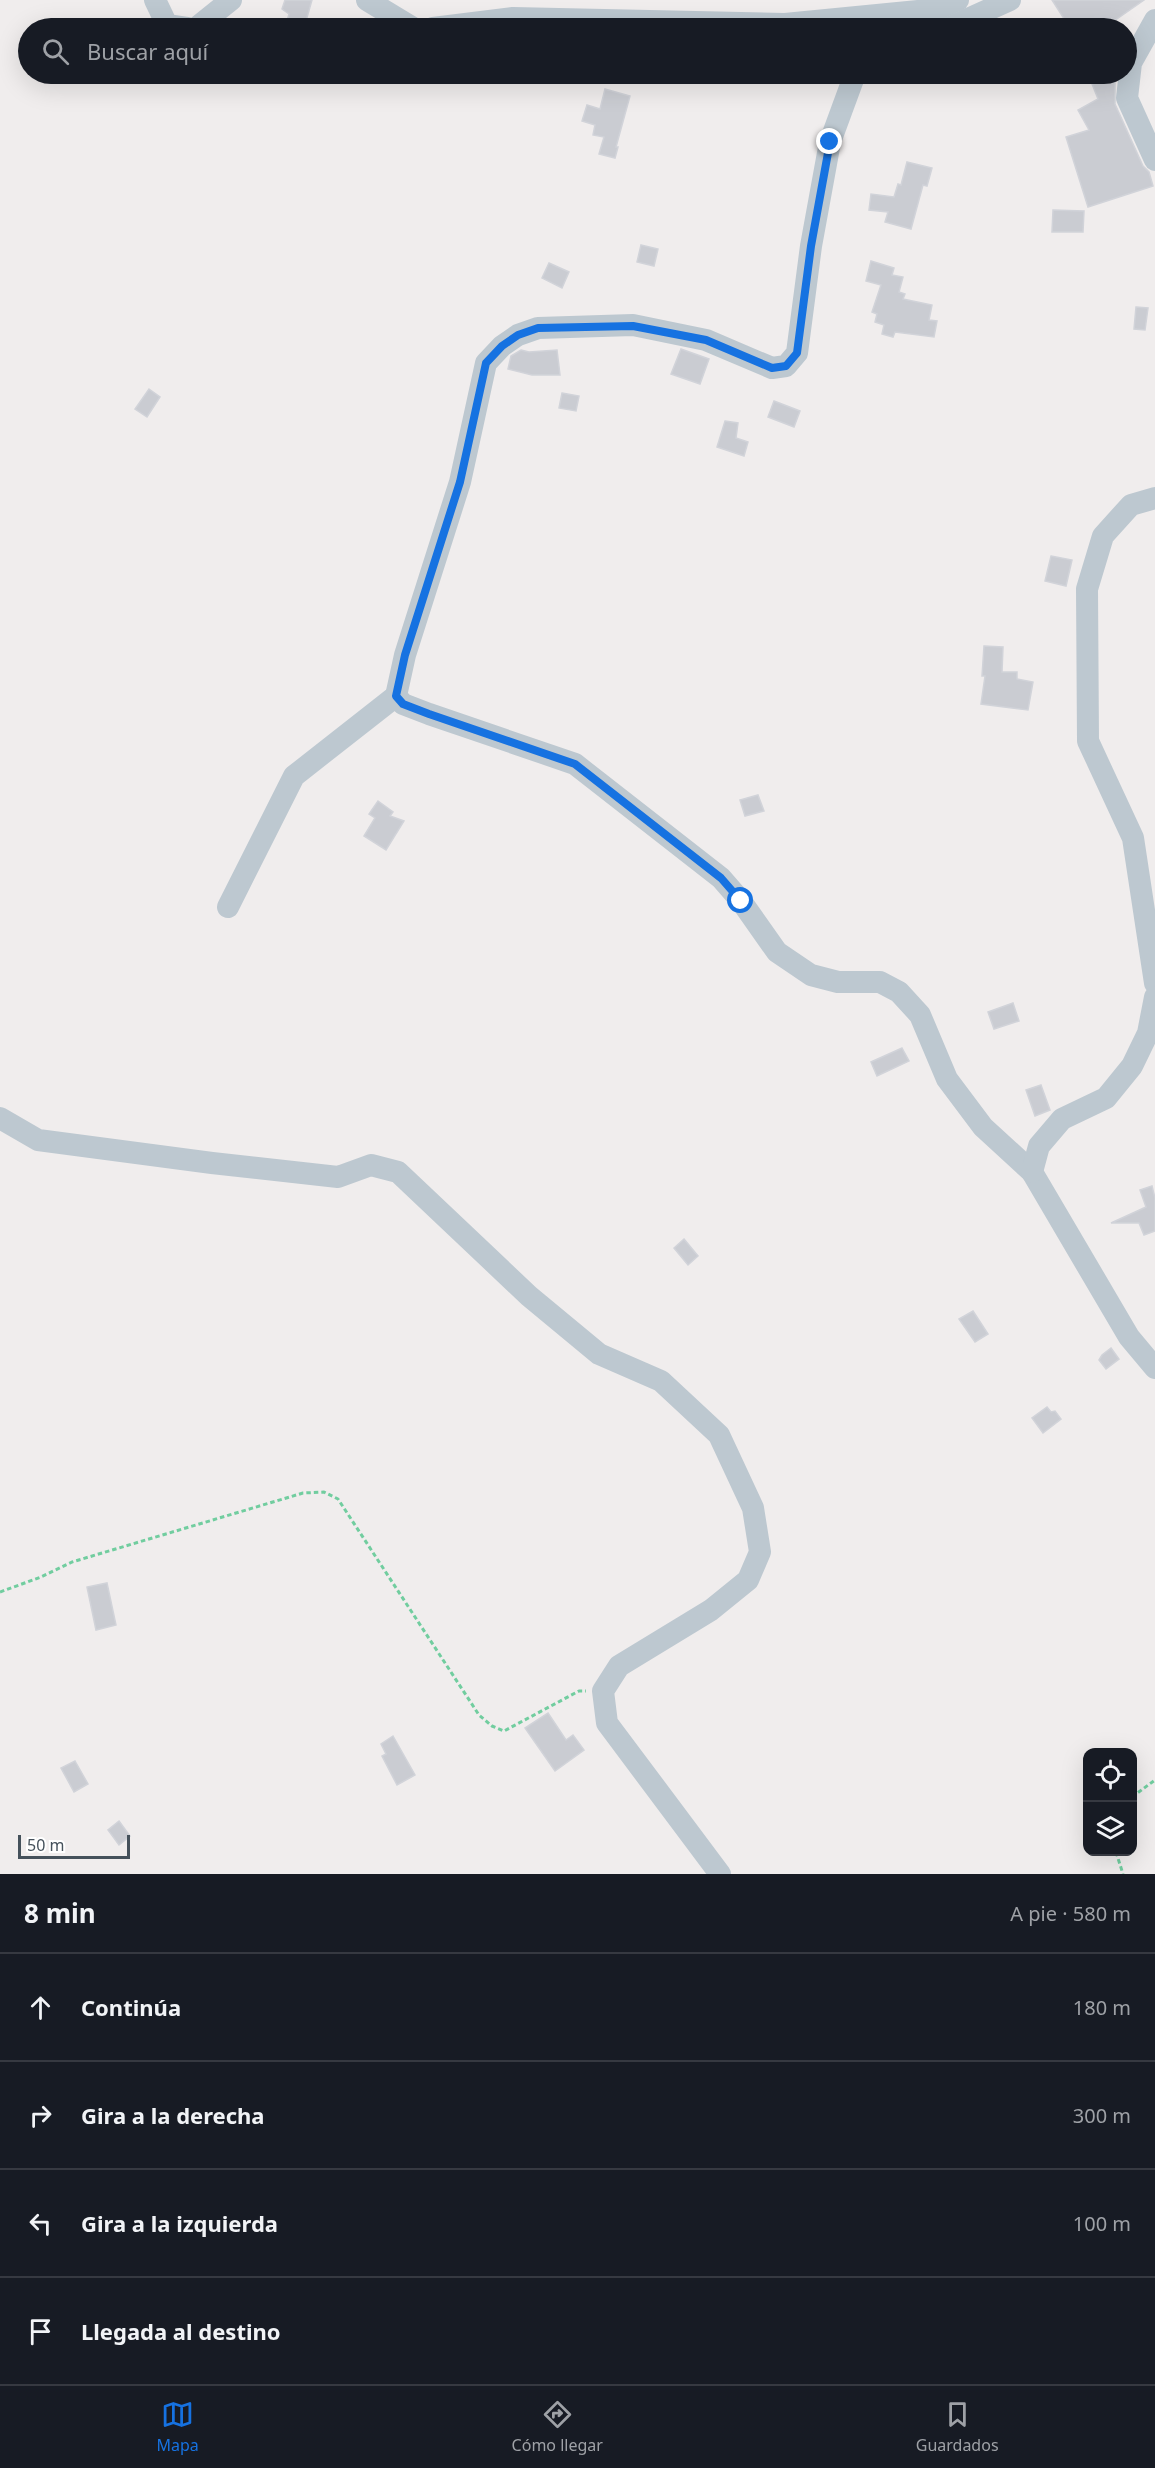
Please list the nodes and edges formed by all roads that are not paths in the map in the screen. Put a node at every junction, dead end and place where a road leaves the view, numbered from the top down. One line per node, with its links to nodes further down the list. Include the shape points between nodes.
1 (155, 0): 6 (street)
2 (231, 0): 7 (street)
3 (367, 0): 8 (street)
4 (958, 0): 9 (street, via 938,9)
5 (1010, 0): 10 (street)
6 (164, 18)
7 (208, 18)
8 (397, 18)
9 (846, 18)
10 (970, 18)
11 (1155, 20): 12 (street)
12 (1137, 52)
13 (851, 84): 17 (street, via 830,142 797,353 786,366 772,368 706,340 633,326 538,328 518,335 486,363 460,482 405,655)
14 (1129, 84): 15 (street, via 1127,98)
15 (1155, 160)
16 (1155, 498): 19 (street, via 1131,505 1103,536 1087,589 1088,741 1133,838)
17 (396, 696): 18 (street, via 294,776); 22 (street, via 403,704 429,714 575,764 721,878 777,951 811,975 838,982 880,982 899,992 920,1015 947,1079 983,1127)
18 (228, 907)
19 (1155, 983)
20 (1155, 997): 22 (street, via 1148,1033 1132,1066 1106,1098 1062,1119 1039,1146)
21 (0, 1118): 24 (street, via 50,1142 338,1177 371,1165 398,1172 528,1296 599,1354 661,1381 719,1435 753,1508 760,1552 748,1580 711,1610 619,1666 603,1691 606,1723)
22 (1032, 1172): 23 (street, via 1129,1337)
23 (1155, 1368)
24 (720, 1874)

